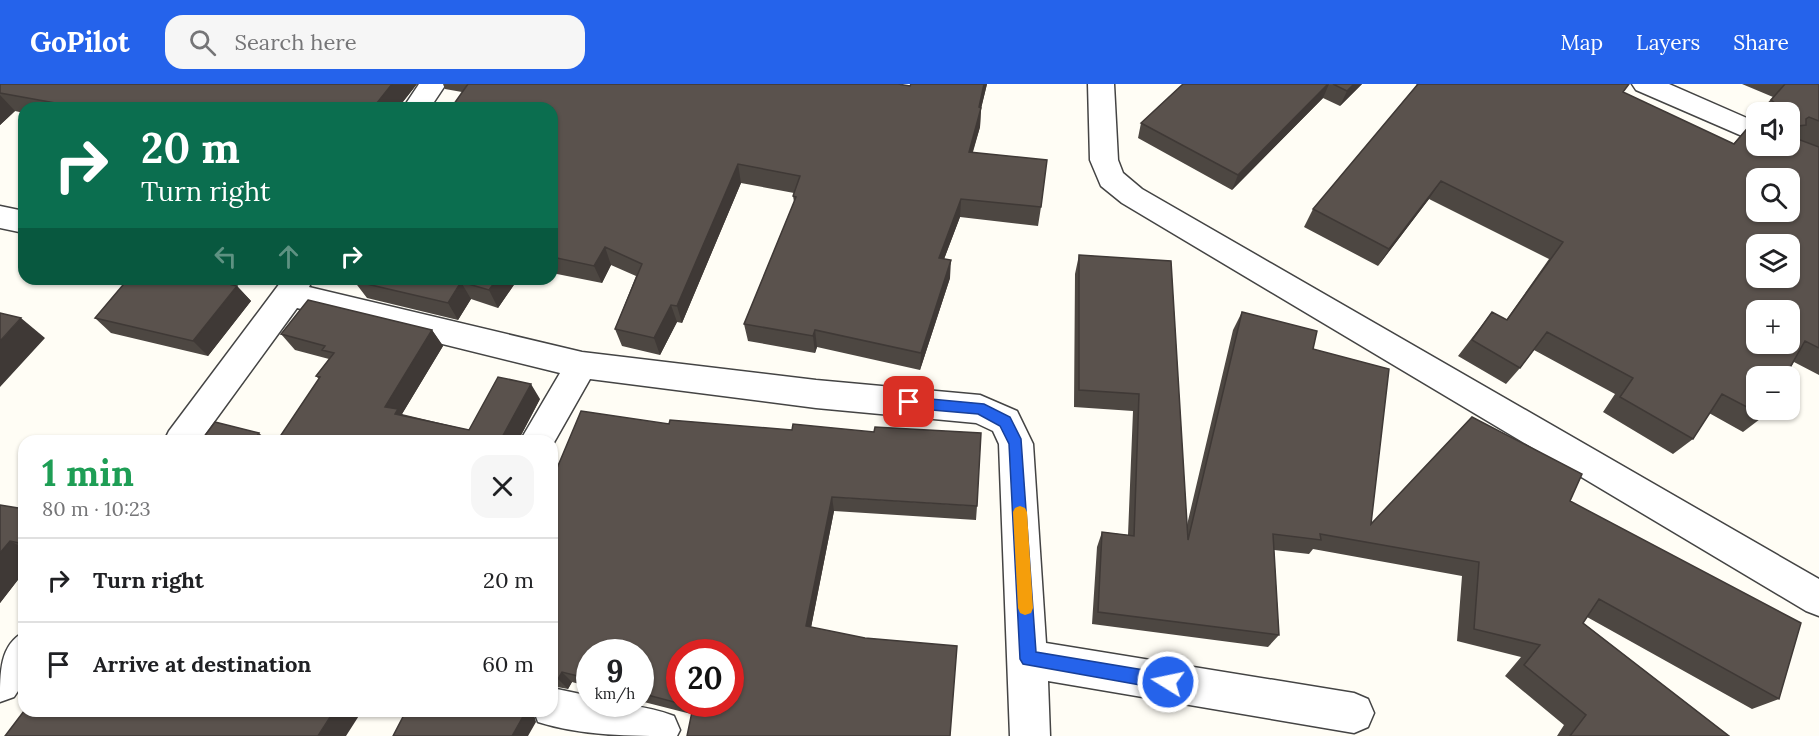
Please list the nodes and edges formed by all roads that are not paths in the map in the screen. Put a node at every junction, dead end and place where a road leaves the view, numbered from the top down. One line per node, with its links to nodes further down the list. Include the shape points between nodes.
1 (433, 84): 4 (street)
2 (1101, 84): 12 (street, via 1104,160 1111,179 1132,196)
3 (1645, 84): 5 (street)
4 (420, 102)
5 (1746, 129)
6 (0, 217): 7 (street)
7 (18, 221)
8 (294, 287): 9 (street); 10 (street)
9 (582, 365): 11 (street); 14 (street, via 816,394 980,408 1005,421 1016,444)
10 (185, 435)
11 (541, 435)
12 (1819, 599)
13 (18, 658): 15 (street)
14 (1028, 659): 17 (street); 19 (street)
15 (0, 682)
16 (558, 709): 18 (street)
17 (1354, 713)
18 (660, 730)
19 (1030, 736)

